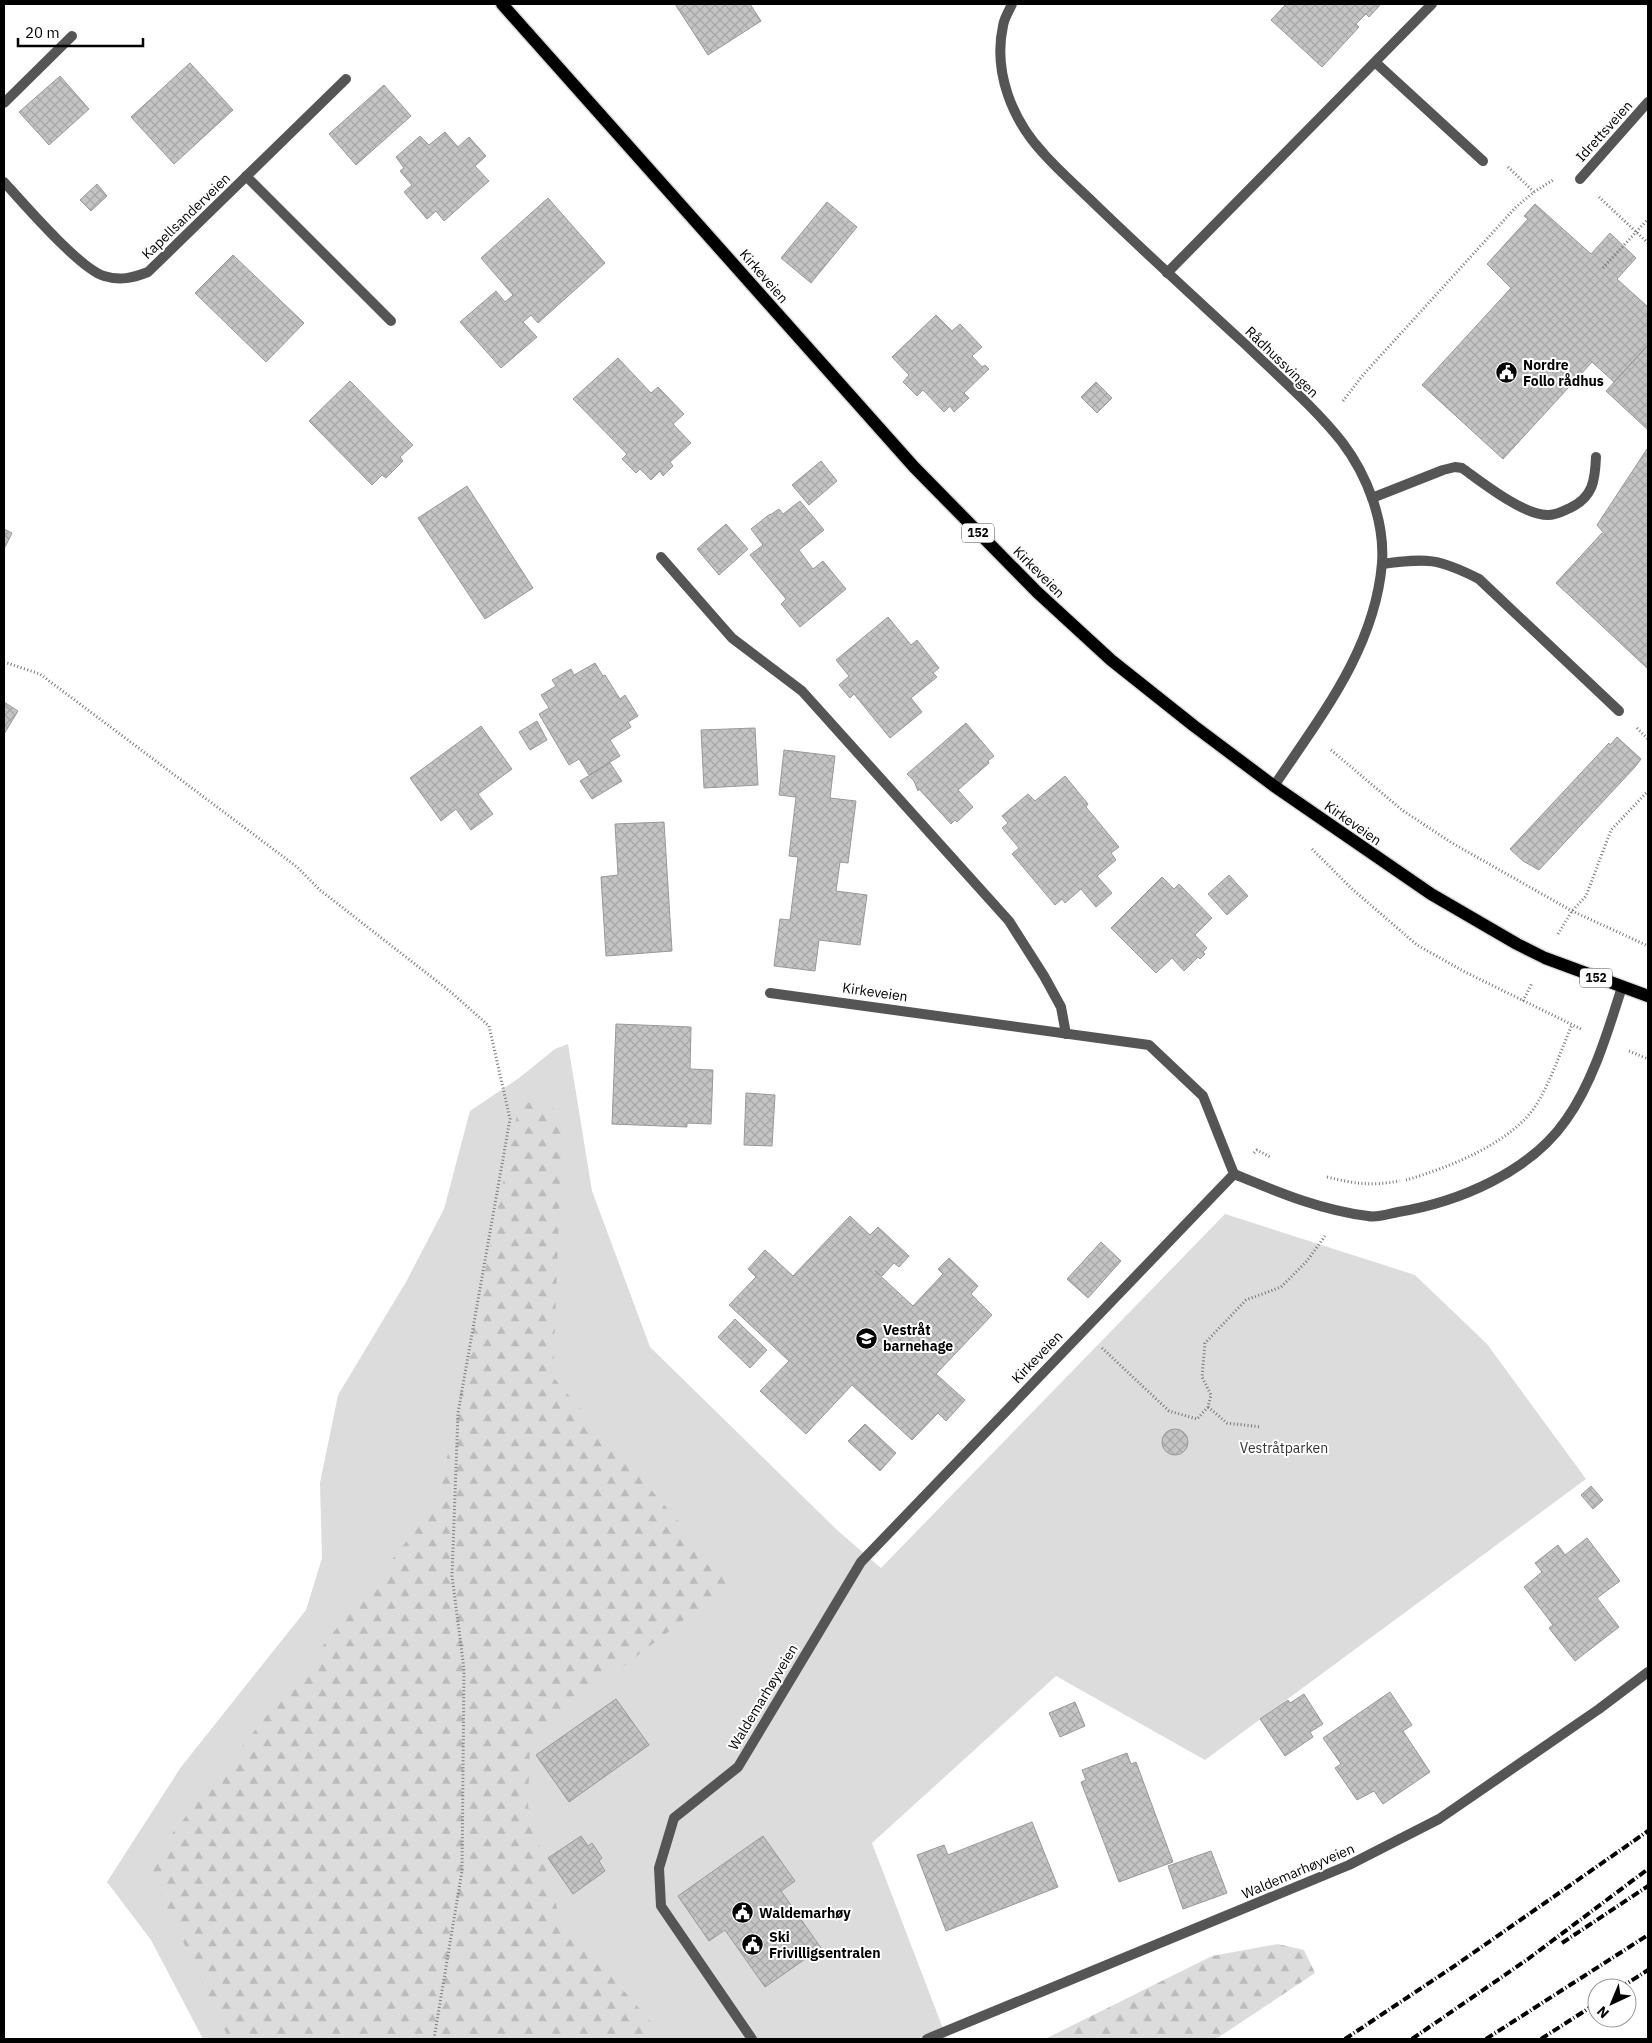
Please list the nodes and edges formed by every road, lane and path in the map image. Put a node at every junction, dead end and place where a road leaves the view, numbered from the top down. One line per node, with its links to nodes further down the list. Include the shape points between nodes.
1 (502, 4): 30 (main road, Kirkeveien / 152, via 882,431 977,532 1111,660)
2 (1012, 4): 20 (street, Rådhussvingen, via 1003,25 1000,62 1004,87 1016,116 1042,153)
3 (1432, 4): 5 (street)
4 (72, 36): 8 (street)
5 (1375, 62): 9 (street); 20 (street)
6 (346, 79): 10 (street, Kapellsanderveien)
7 (1648, 102): 11 (street, Idrettsveien)
8 (4, 103)
9 (1483, 161): 13 (path, via 1510,167)
10 (246, 176): 12 (street, Kapellsanderveien, via 148,272 129,280 103,276 79,260); 21 (street, Kapellsanderveien)
11 (1580, 179): 13 (path, via 1556,178); 15 (path)
12 (4, 182)
13 (1534, 192): 22 (path, via 1516,207 1363,375)
14 (1648, 219): 15 (path)
15 (1636, 232): 16 (path); 19 (path)
16 (1643, 238): 17 (path); 18 (path)
17 (1648, 238)
18 (1648, 243)
19 (1603, 268)
20 (1167, 273): 22 (street, Rådhussvingen, via 1295,391)
21 (391, 320)
22 (1325, 423): 24 (street, Rådhussvingen, via 1343,443)
23 (1596, 458): 24 (street, via 1590,493 1580,503 1558,514 1526,510 1462,468 1454,467)
24 (1372, 498): 26 (street, Rådhussvingen, via 1382,541)
25 (661, 557): 43 (street, via 732,638 802,691 1009,921 1061,1007)
26 (1382, 564): 28 (street, via 1439,561 1479,579); 30 (street, Rådhussvingen, via 1370,622 1358,653 1330,703)
27 (4, 662): 55 (path, via 40,674 71,697 297,867 320,890 452,993 488,1026 510,1119 458,1413 452,1576 464,1668 462,1871)
28 (1618, 710)
29 (1327, 747): 33 (path, via 1402,810 1468,853)
30 (1274, 786): 37 (main road, Kirkeveien / 152, via 1431,894 1474,919 1545,958)
31 (1648, 791): 33 (path, via 1611,830 1586,896)
32 (1308, 845): 40 (path, via 1351,888 1417,945)
33 (1572, 911): 34 (path); 35 (path)
34 (1555, 940)
35 (1648, 946)
36 (1534, 978): 40 (path)
37 (1622, 988): 39 (main road, Kirkeveien / 152); 49 (street, via 1579,1099 1549,1141 1530,1159 1477,1189 1413,1210 1370,1217)
38 (770, 993): 43 (street, Kirkeveien)
39 (1648, 996)
40 (1523, 1001): 41 (path)
41 (1572, 1025): 42 (path); 48 (path, via 1538,1103 1491,1144 1457,1163 1407,1180 1378,1185)
42 (1588, 1032)
43 (1066, 1034): 47 (street, Kirkeveien, via 1149,1045 1203,1096)
44 (1626, 1050): 45 (path)
45 (1648, 1059)
46 (1276, 1160): 47 (path, via 1257,1150)
47 (1234, 1174): 49 (street, via 1306,1203); 50 (street, Kirkeveien)
48 (1321, 1176)
49 (1333, 1209): 51 (path, via 1324,1237 1307,1261 1281,1287 1246,1300 1205,1343 1202,1377 1211,1395)
50 (1084, 1330): 51 (path, via 1169,1411 1197,1419); 53 (street, Kirkeveien)
51 (1208, 1407): 52 (path, via 1227,1424)
52 (1261, 1428)
53 (861, 1562): 56 (street, Waldemarhøyveien, via 738,1767 674,1818 659,1868 661,1906)
54 (1648, 1672): 57 (street, Waldemarhøyveien, via 1439,1819 1349,1865)
55 (434, 2039)
56 (752, 2039)
57 (927, 2039)

